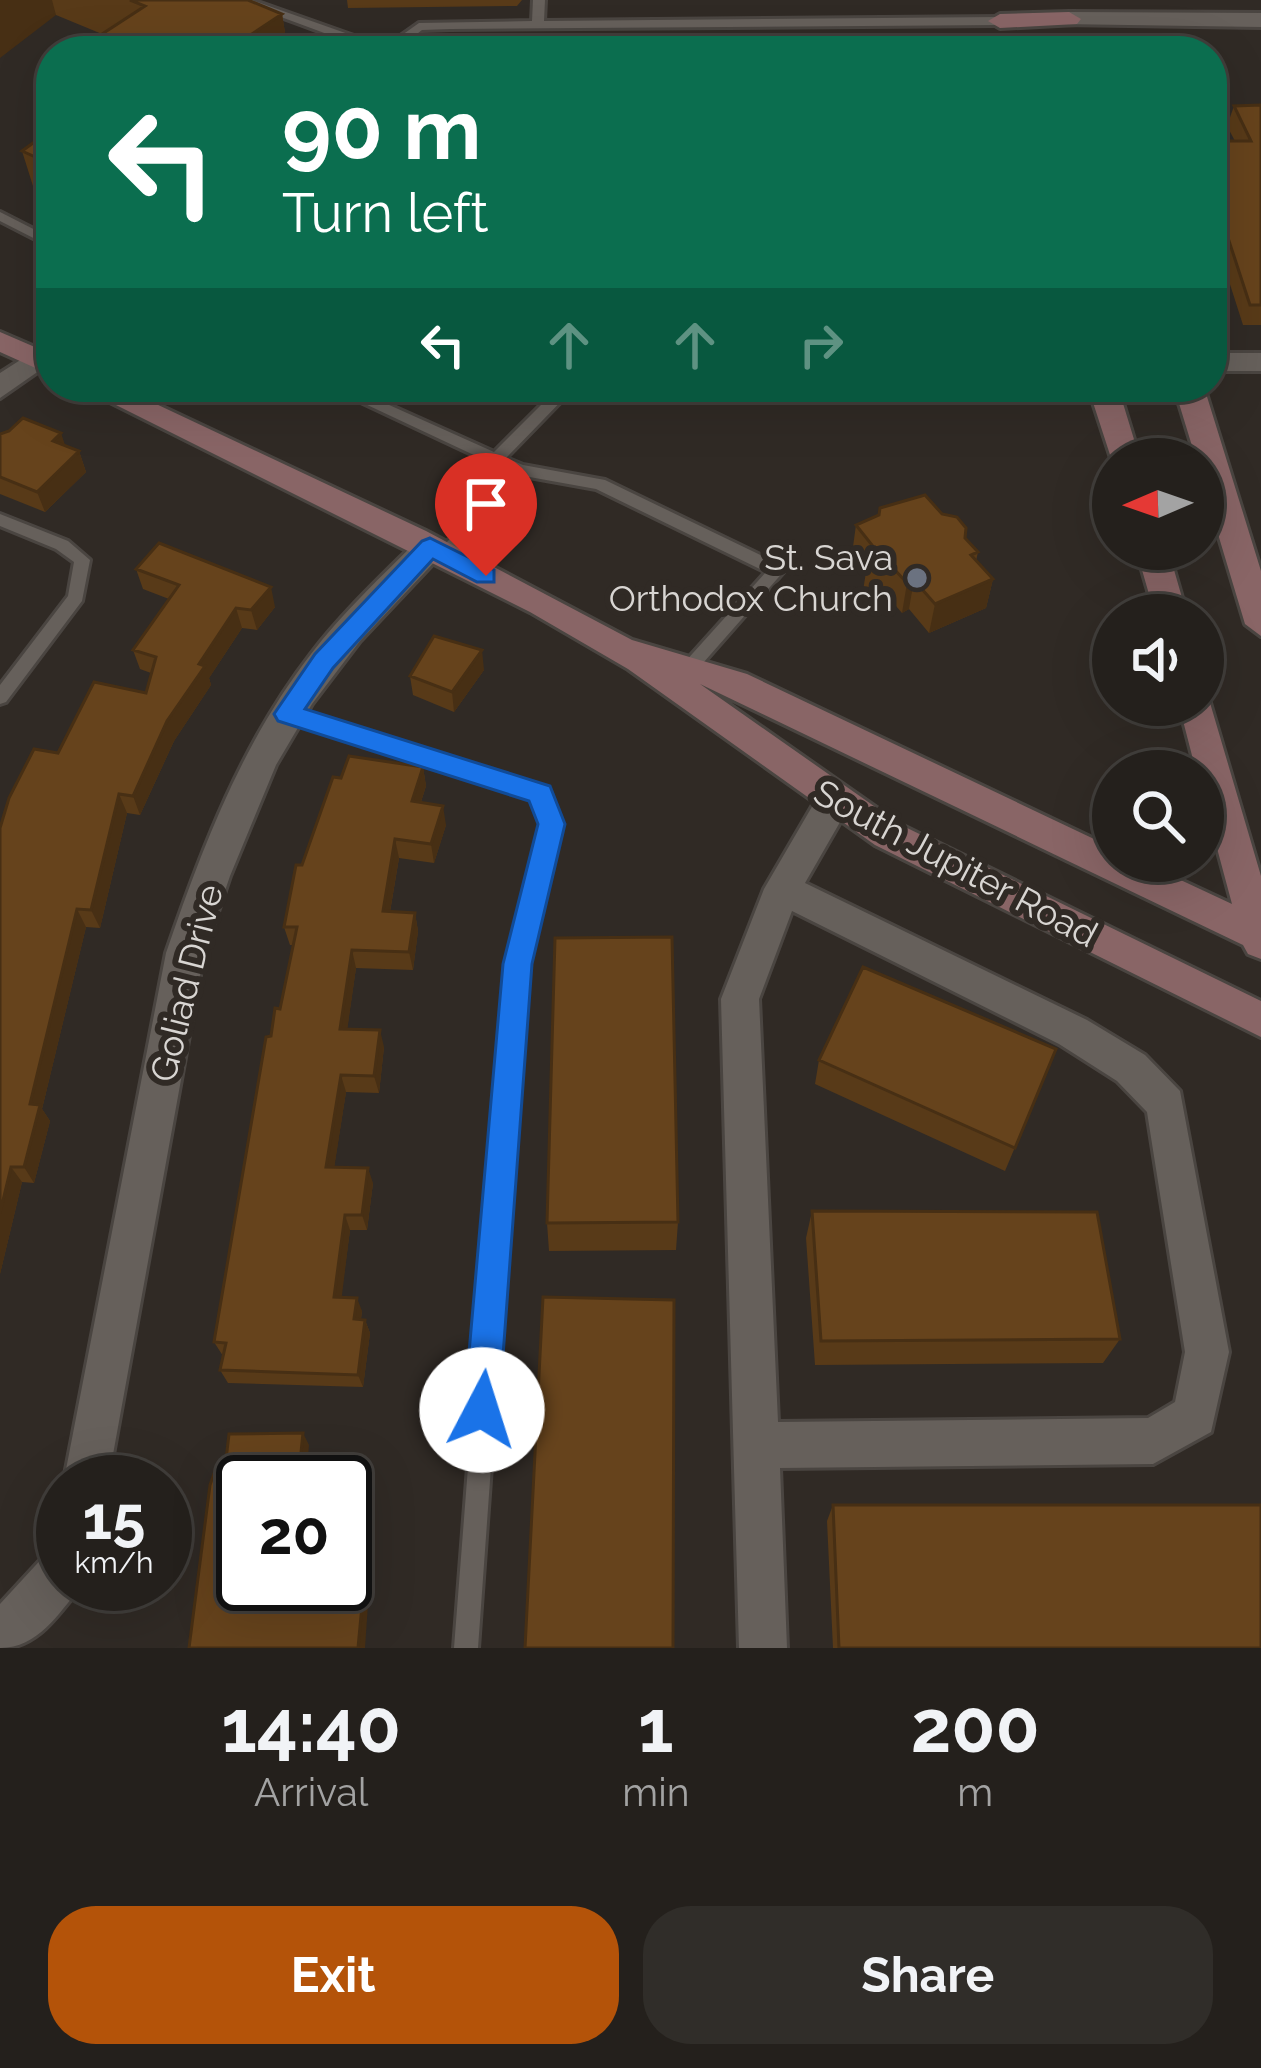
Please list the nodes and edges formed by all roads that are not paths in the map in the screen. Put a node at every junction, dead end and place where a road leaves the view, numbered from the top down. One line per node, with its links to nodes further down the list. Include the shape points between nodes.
1 (241, 0): 9 (lane)
2 (539, 0): 8 (lane)
3 (891, 0): 7 (lane)
4 (998, 10): 5 (street); 7 (lane)
5 (1066, 10): 6 (street)
6 (1261, 20)
7 (895, 21): 8 (lane)
8 (538, 24): 10 (lane, via 419,27)
9 (343, 36)
10 (407, 36)
11 (0, 216): 12 (lane)
12 (36, 235)
13 (0, 341): 14 (street)
14 (36, 359)
15 (1227, 362): 16 (street)
16 (1261, 362)
17 (36, 368): 18 (street)
18 (0, 388)
19 (139, 402): 28 (street, South Jupiter Road)
20 (371, 402): 25 (lane)
21 (553, 402): 25 (lane)
22 (1108, 402): 24 (street)
23 (1194, 402): 29 (street)
24 (1119, 438)
25 (496, 459): 26 (lane)
26 (520, 470): 28 (lane); 31 (lane, via 600,484 777,570)
27 (0, 520): 32 (lane, via 82,560 76,597)
28 (438, 551): 30 (street, South Jupiter Road); 33 (street, Goliad Drive, via 324,661)
29 (1261, 625)
30 (607, 640): 31 (street, South Jupiter Road); 35 (street, South Jupiter Road)
31 (690, 667): 37 (street, South Jupiter Road)
32 (0, 697)
33 (287, 714): 40 (street, Goliad Drive, via 237,811 185,953); 43 (lane, via 540,794 552,824 518,964)
34 (1202, 726): 37 (street)
35 (832, 802): 36 (street); 38 (street, South Jupiter Road)
36 (782, 889): 39 (street, via 740,999); 39 (street, via 1073,1031 1131,1068 1166,1103 1207,1352 1195,1416 1153,1442)
37 (1260, 938)
38 (1261, 1020)
39 (756, 1445): 44 (street)
40 (90, 1455)
41 (36, 1598): 42 (street)
42 (12, 1623)
43 (466, 1648)
44 (763, 1648)

